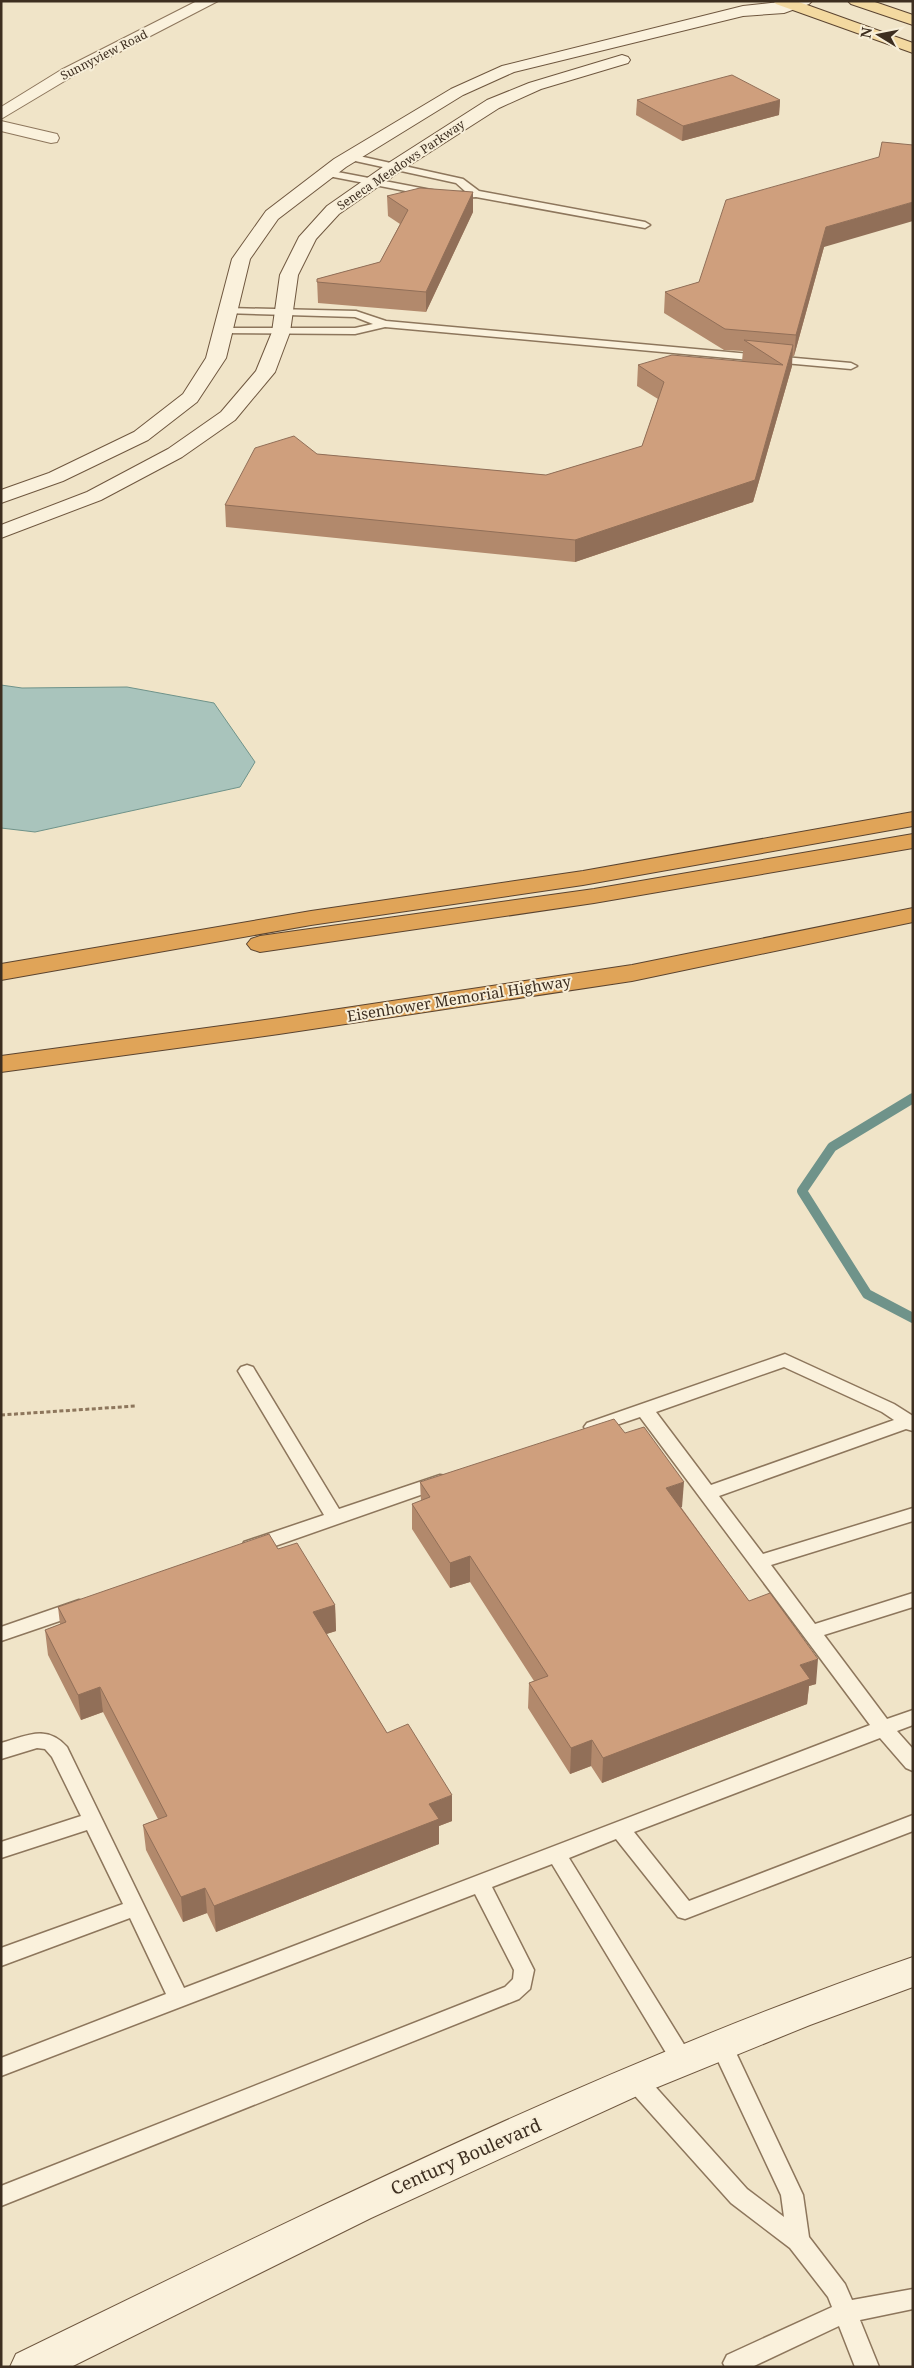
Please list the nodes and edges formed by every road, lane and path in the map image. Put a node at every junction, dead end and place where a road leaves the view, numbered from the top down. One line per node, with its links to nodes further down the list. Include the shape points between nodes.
1 (210, 1): 9 (street, Sunnyview Road, via 67,73)
2 (856, 1): 4 (main road)
3 (790, 4): 5 (street, via 781,19); 6 (main road, via 859,15); 7 (main road); 12 (street, via 743,11 508,70 457,92)
4 (913, 20)
5 (755, 27)
6 (913, 35)
7 (913, 48)
8 (638, 56): 13 (street, Seneca Meadows Parkway, via 544,83 493,104)
9 (1, 114)
10 (1, 126): 11 (street)
11 (51, 138)
12 (350, 156): 13 (lane); 14 (street)
13 (396, 166): 15 (street, Seneca Meadows Parkway); 16 (lane, via 459,181)
14 (327, 173): 15 (lane); 18 (street, via 272,215 241,259)
15 (373, 182): 16 (lane, via 447,196); 19 (street, Seneca Meadows Parkway, via 334,210 308,237 289,275)
16 (476, 194): 17 (lane)
17 (645, 225)
18 (228, 311): 19 (lane); 21 (street)
19 (283, 312): 20 (lane, via 356,314); 22 (street, Seneca Meadows Parkway)
20 (385, 324): 22 (lane, via 354,331); 23 (lane)
21 (223, 331): 22 (lane); 24 (street, via 216,358 190,398 141,436 56,477)
22 (281, 332): 25 (street, Seneca Meadows Parkway, via 265,372 228,416 175,453 94,496)
23 (851, 366)
24 (1, 497)
25 (1, 532)
26 (913, 819): 30 (highway, via 583,878 312,918)
27 (913, 841): 32 (highway, via 594,896 328,936)
28 (913, 915): 31 (highway, Eisenhower Memorial Highway)
29 (913, 934): 31 (highway)
30 (1, 972)
31 (632, 972): 33 (highway, Eisenhower Memorial Highway, via 279,1026)
32 (1, 976)
33 (1, 1064)
34 (247, 1371): 43 (lane)
35 (136, 1406): 37 (path)
36 (644, 1409): 38 (lane, via 785,1360 888,1408); 39 (lane); 41 (lane)
37 (1, 1415)
38 (911, 1423): 41 (lane)
39 (579, 1432)
40 (457, 1475): 43 (lane)
41 (707, 1493): 45 (lane)
42 (913, 1514): 45 (lane)
43 (335, 1518): 44 (lane)
44 (233, 1553)
45 (759, 1562): 48 (lane)
46 (913, 1600): 48 (lane)
47 (94, 1602): 49 (lane)
48 (811, 1632): 51 (lane)
49 (1, 1634)
50 (913, 1717): 51 (lane)
51 (883, 1728): 53 (lane); 56 (lane)
52 (1, 1751): 54 (lane, via 37,1740 51,1742 60,1752)
53 (913, 1762)
54 (93, 1820): 57 (lane); 60 (lane)
55 (913, 1823): 56 (lane, via 685,1911)
56 (620, 1829): 58 (lane)
57 (1, 1850)
58 (556, 1854): 59 (lane); 65 (lane)
59 (480, 1883): 63 (lane); 68 (lane, via 524,1970 523,1983 512,1992)
60 (135, 1908): 61 (lane); 63 (lane)
61 (1, 1957)
62 (913, 1972): 64 (street, Century Boulevard, via 797,2014)
63 (179, 1998): 66 (lane)
64 (722, 2046): 65 (street, Century Boulevard); 69 (lane, via 792,2195)
65 (682, 2060): 67 (street, Century Boulevard)
66 (1, 2067)
67 (635, 2080): 69 (lane, via 739,2196); 73 (street, Century Boulevard, via 358,2206)
68 (1, 2196)
69 (798, 2241): 71 (lane, via 837,2290)
70 (913, 2299): 71 (lane)
71 (846, 2312): 72 (lane); 74 (lane)
72 (735, 2363)
73 (30, 2367)
74 (868, 2367)

